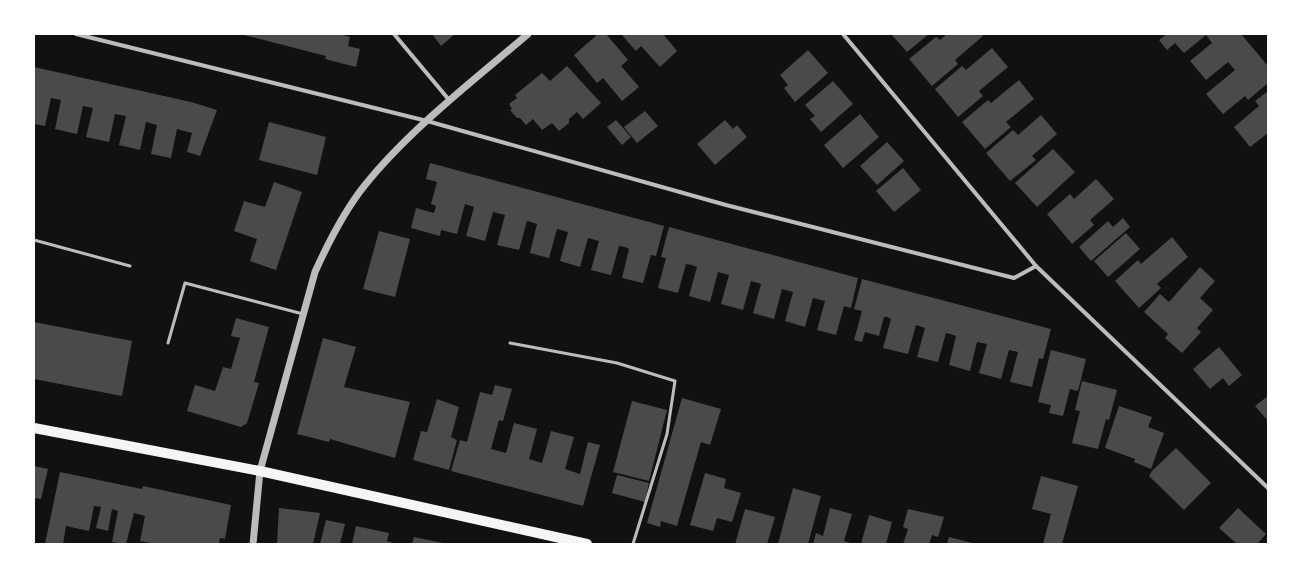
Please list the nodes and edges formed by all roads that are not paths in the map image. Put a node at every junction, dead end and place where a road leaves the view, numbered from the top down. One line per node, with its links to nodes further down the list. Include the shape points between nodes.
1 (76, 34): 6 (street)
2 (394, 34): 5 (street)
3 (528, 34): 5 (street)
4 (843, 34): 9 (street)
5 (450, 101): 6 (street)
6 (427, 121): 9 (street, via 726,205 1014,278); 10 (street, via 379,170 352,203 328,242 315,272)
7 (34, 240): 8 (lane)
8 (130, 266)
9 (1036, 266): 15 (street)
10 (304, 314): 11 (lane, via 185,283); 14 (street)
11 (168, 343)
12 (510, 343): 19 (lane, via 617,363 675,381 667,434)
13 (34, 428): 14 (main road)
14 (260, 471): 16 (main road); 17 (street)
15 (1268, 488)
16 (576, 542): 18 (main road)
17 (254, 544)
18 (587, 544)
19 (633, 544)

